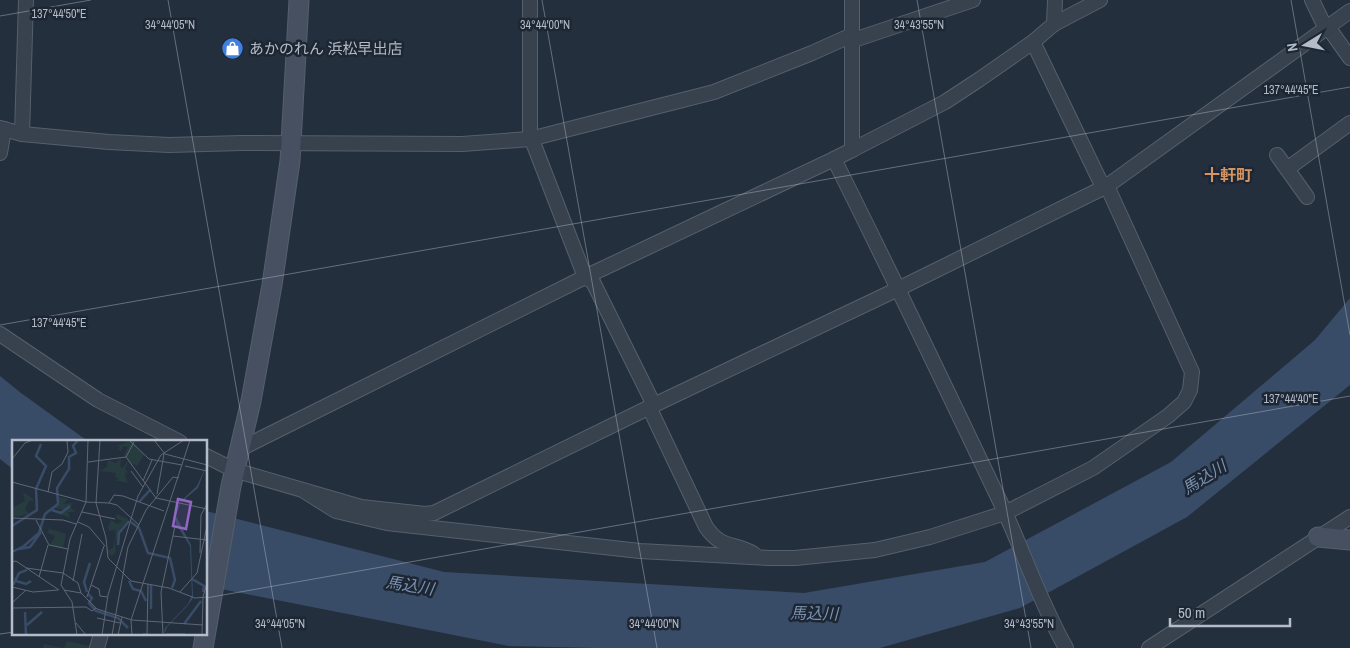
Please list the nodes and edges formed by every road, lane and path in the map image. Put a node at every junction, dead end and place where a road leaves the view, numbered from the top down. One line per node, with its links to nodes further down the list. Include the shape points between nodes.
1 (26, 0): 17 (street)
2 (299, 0): 19 (street)
3 (530, 0): 18 (street)
4 (852, 0): 12 (street)
5 (974, 0): 12 (street)
6 (1055, 0): 10 (street)
7 (1100, 0): 10 (street)
8 (1312, 0): 11 (street)
9 (1350, 11): 11 (street)
10 (1054, 24): 13 (street)
11 (1327, 28): 14 (street); 25 (street)
12 (852, 38): 18 (street, via 714,92); 20 (street)
13 (1033, 42): 20 (street, via 945,102); 25 (street, via 1100,180)
14 (1350, 58)
15 (1350, 123): 24 (street)
16 (2, 129): 17 (street); 21 (street)
17 (22, 134): 19 (street, via 152,144)
18 (533, 138): 19 (street, via 462,144); 27 (street)
19 (291, 143): 32 (street, via 272,285)
20 (852, 150): 23 (street)
21 (0, 153)
22 (1277, 155): 24 (street)
23 (834, 159): 27 (street); 28 (street)
24 (1287, 169): 26 (street)
25 (1108, 186): 28 (street); 36 (street, via 1190,365 1190,390 1184,402 1168,416 1100,463)
26 (1307, 197)
27 (585, 277): 30 (street, via 592,282); 32 (street)
28 (898, 289): 30 (street); 36 (street)
29 (0, 334): 31 (street, via 98,400)
30 (652, 406): 35 (street, via 434,513 361,507); 40 (street, via 706,527 726,545)
31 (176, 440)
32 (240, 449): 34 (street)
33 (208, 458): 34 (street)
34 (233, 478): 35 (street); 41 (street)
35 (304, 491): 40 (street, via 336,511 387,523 640,551)
36 (1006, 515): 40 (street, via 875,550); 42 (street)
37 (1350, 517): 38 (street)
38 (1318, 537): 39 (street); 43 (street)
39 (1350, 540)
40 (761, 558)
41 (208, 616)
42 (1066, 648)
43 (1150, 648)

